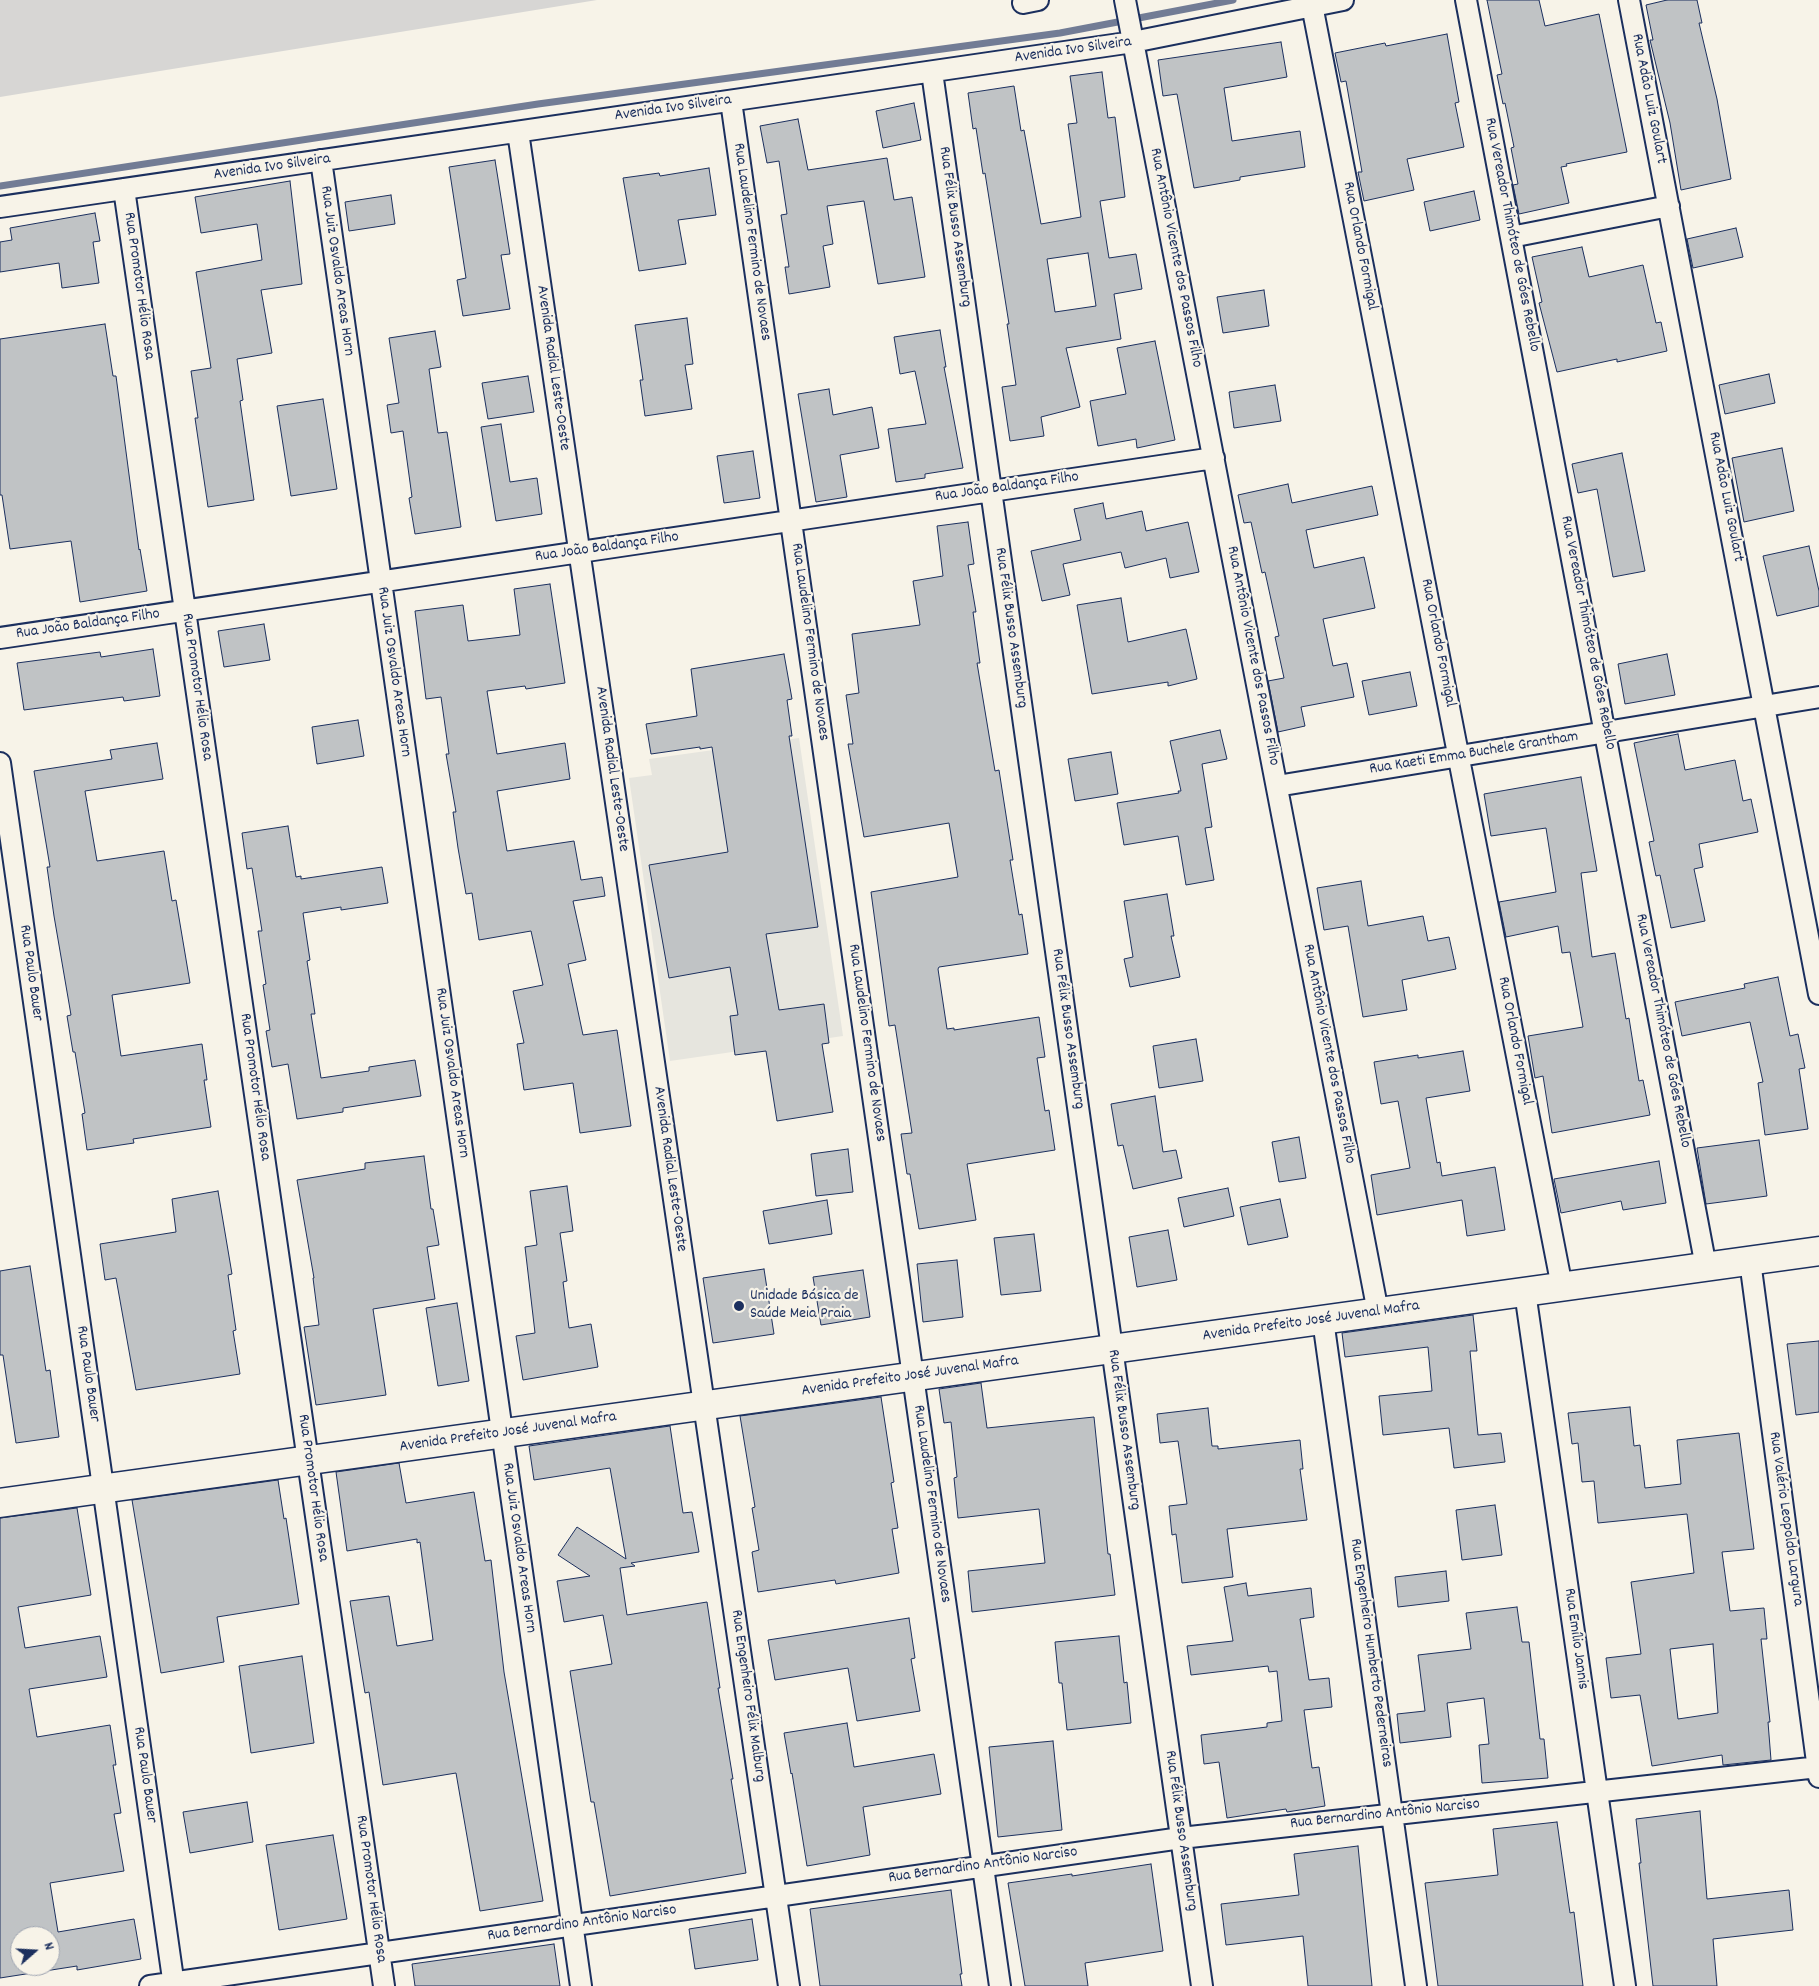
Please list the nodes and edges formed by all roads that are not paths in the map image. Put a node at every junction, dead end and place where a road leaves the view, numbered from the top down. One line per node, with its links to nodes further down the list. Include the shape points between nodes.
1 (1125, 0): 6 (street, Rua Antônio Vicente dos Passos Filho)
2 (1343, 0): 5 (street, Avenida Ivo Silveira)
3 (1466, 0): 14 (street, Rua Vereador Thimóteo de Góes Rebello)
4 (1629, 0): 12 (street, Rua Adão Luiz Goulart)
5 (1312, 3): 6 (street, Avenida Ivo Silveira); 25 (street, Rua Orlando Formigal)
6 (1132, 36): 7 (street, Avenida Ivo Silveira); 15 (street, Rua Antônio Vicente dos Passos Filho)
7 (932, 72): 8 (street, Avenida Ivo Silveira); 16 (street, Rua Félix Busso Assemburg)
8 (731, 101): 9 (street, Avenida Ivo Silveira); 17 (street, Rua Laudelino Fermino de Novaes)
9 (518, 132): 10 (street, Avenida Ivo Silveira); 18 (street, Avenida Radial Leste-Oeste)
10 (320, 160): 11 (street, Avenida Ivo Silveira); 19 (street, Rua Juiz Osvaldo Areas Horn)
11 (124, 189): 13 (street, Avenida Ivo Silveira); 20 (street, Rua Promotor Hélio Rosa)
12 (1669, 206): 14 (street); 23 (street, Rua Adão Luiz Goulart)
13 (0, 207)
14 (1511, 237): 24 (street, Rua Vereador Thimóteo de Góes Rebello)
15 (1214, 458): 16 (street, Rua João Baldança Filho); 27 (street, Rua Antônio Vicente dos Passos Filho)
16 (991, 490): 17 (street, Rua João Baldança Filho); 36 (street, Rua Félix Busso Assemburg)
17 (791, 520): 18 (street, Rua João Baldança Filho); 37 (street, Rua Laudelino Fermino de Novaes)
18 (579, 552): 19 (street, Rua João Baldança Filho); 38 (street, Avenida Radial Leste-Oeste)
19 (380, 581): 20 (street, Rua João Baldança Filho); 39 (street, Rua Juiz Osvaldo Areas Horn)
20 (185, 610): 21 (street, Rua João Baldança Filho); 40 (street, Rua Promotor Hélio Rosa)
21 (0, 638)
22 (1819, 697): 23 (street, Rua Kaeti Emma Buchele Grantham)
23 (1765, 706): 24 (street, Rua Kaeti Emma Buchele Grantham); 28 (street, Rua Adão Luiz Goulart)
24 (1606, 732): 25 (street, Rua Kaeti Emma Buchele Grantham); 31 (street, Rua Vereador Thimóteo de Góes Rebello)
25 (1460, 756): 27 (street, Rua Kaeti Emma Buchele Grantham); 32 (street, Rua Orlando Formigal)
26 (0, 763): 41 (street, Rua Paulo Bauer)
27 (1277, 786): 34 (street, Rua Antônio Vicente dos Passos Filho)
28 (1819, 994)
29 (1819, 1251): 30 (main road, Avenida Prefeito José Juvenal Mafra)
30 (1750, 1261): 31 (main road, Avenida Prefeito José Juvenal Mafra); 43 (street, Rua Valério Leopoldo Largura)
31 (1706, 1267): 32 (main road, Avenida Prefeito José Juvenal Mafra)
32 (1562, 1287): 33 (main road, Avenida Prefeito José Juvenal Mafra)
33 (1525, 1292): 34 (main road, Avenida Prefeito José Juvenal Mafra); 44 (street, Rua Emílio Jannis)
34 (1378, 1312): 35 (main road, Avenida Prefeito José Juvenal Mafra)
35 (1323, 1320): 36 (main road, Avenida Prefeito José Juvenal Mafra); 45 (street, Rua Engenheiro Humberto Pederneiras)
36 (1112, 1349): 37 (main road, Avenida Prefeito José Juvenal Mafra); 46 (street, Rua Félix Busso Assemburg)
37 (913, 1376): 38 (main road, Avenida Prefeito José Juvenal Mafra); 47 (street, Rua Laudelino Fermino de Novaes)
38 (704, 1406): 39 (main road, Avenida Prefeito José Juvenal Mafra); 48 (street, Rua Engenheiro Félix Malburg)
39 (502, 1434): 40 (main road, Avenida Prefeito José Juvenal Mafra); 49 (street, Rua Juiz Osvaldo Areas Horn)
40 (308, 1461): 41 (main road, Avenida Prefeito José Juvenal Mafra); 50 (street, Rua Promotor Hélio Rosa)
41 (103, 1489): 42 (main road, Avenida Prefeito José Juvenal Mafra); 51 (street, Rua Paulo Bauer)
42 (0, 1503)
43 (1819, 1771): 44 (street, Rua Bernardino Antônio Narciso)
44 (1597, 1792): 45 (street, Rua Bernardino Antônio Narciso); 59 (street, Rua Emílio Jannis)
45 (1392, 1815): 46 (street, Rua Bernardino Antônio Narciso); 58 (street, Rua Engenheiro Humberto Pederneiras)
46 (1181, 1838): 47 (street, Rua Bernardino Antônio Narciso); 57 (street, Rua Félix Busso Assemburg)
47 (983, 1866): 48 (street, Rua Bernardino Antônio Narciso); 56 (street, Rua Laudelino Fermino de Novaes)
48 (776, 1896): 49 (street, Rua Bernardino Antônio Narciso); 55 (street, Rua Engenheiro Félix Malburg)
49 (572, 1926): 50 (street, Rua Bernardino Antônio Narciso); 54 (street, Rua Juiz Osvaldo Areas Horn)
50 (379, 1953): 51 (street, Rua Bernardino Antônio Narciso); 53 (street, Rua Promotor Hélio Rosa)
51 (173, 1984): 52 (street, Rua Bernardino Antônio Narciso)
52 (150, 1986)
53 (384, 1986)
54 (581, 1986)
55 (789, 1986)
56 (1000, 1986)
57 (1202, 1986)
58 (1416, 1986)
59 (1624, 1986)

